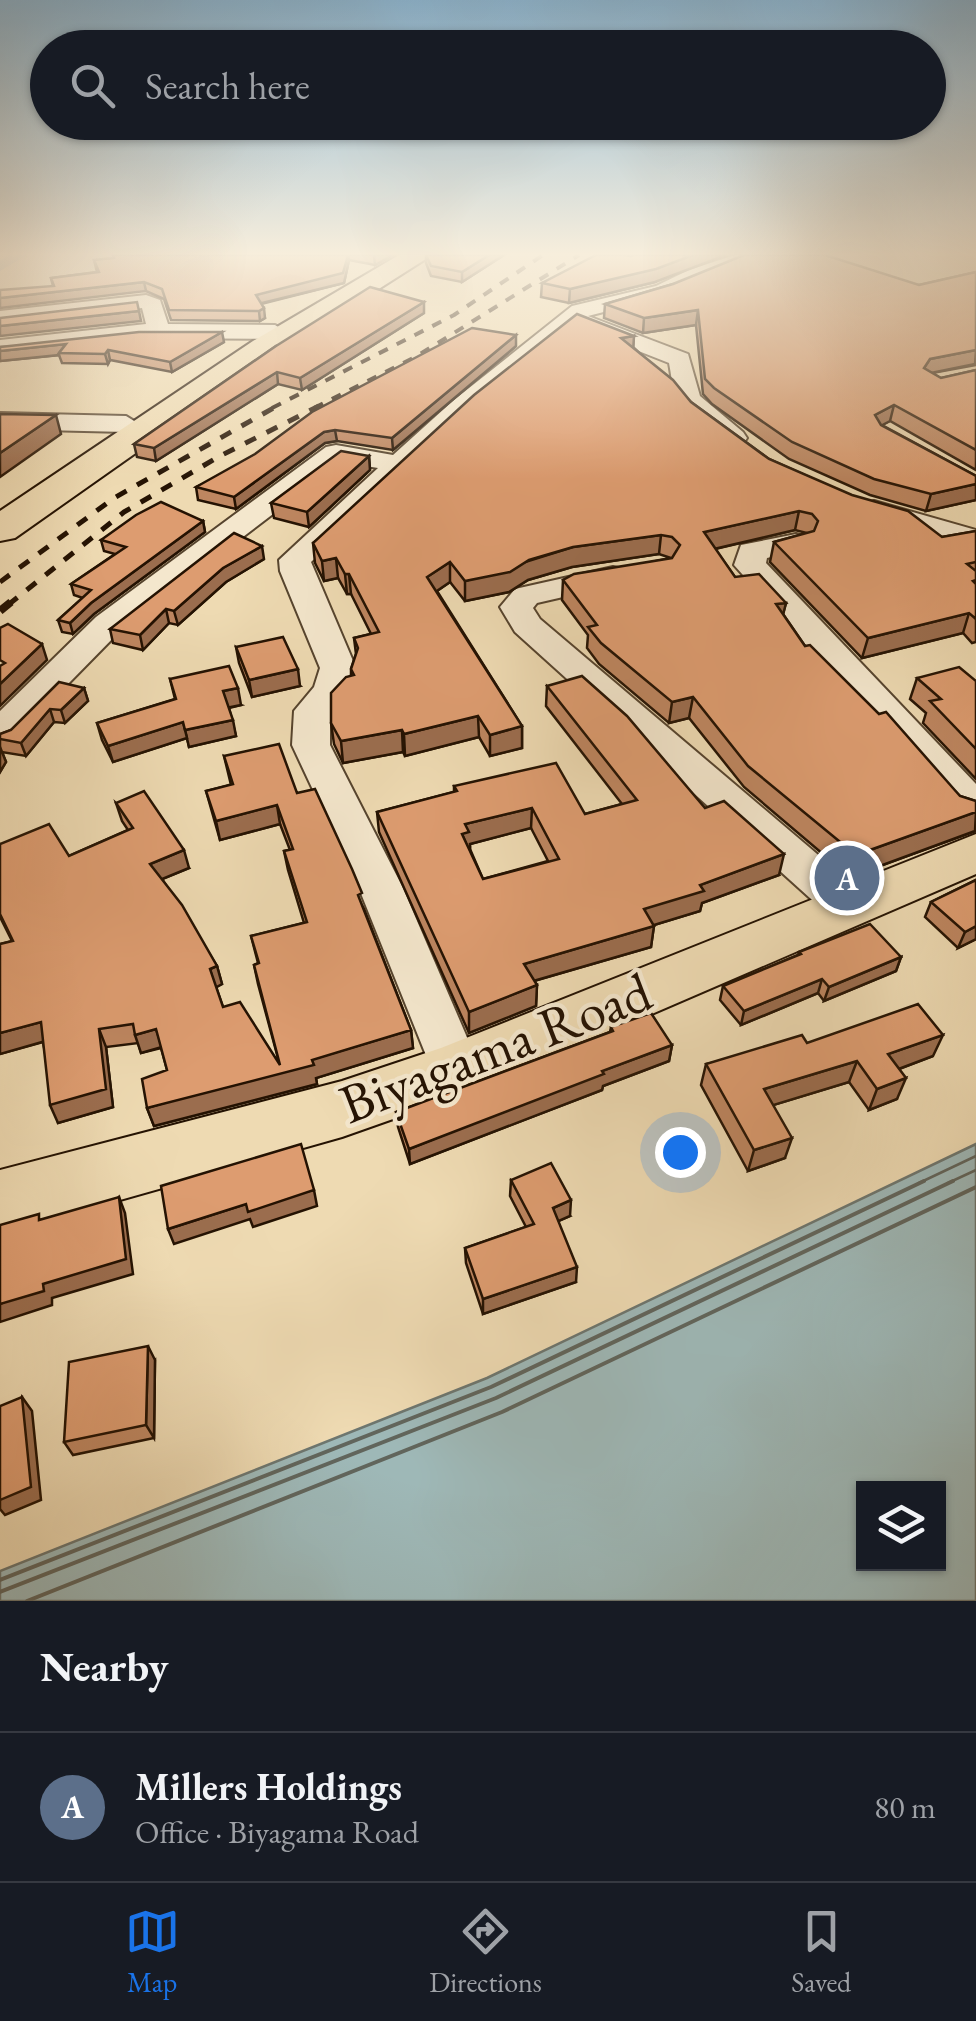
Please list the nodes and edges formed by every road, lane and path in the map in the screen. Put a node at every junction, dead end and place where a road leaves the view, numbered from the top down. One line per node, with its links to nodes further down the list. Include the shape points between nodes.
1 (279, 330): 6 (highway)
2 (294, 330): 14 (highway)
3 (557, 330): 11 (street)
4 (611, 330): 10 (street, via 680,359 688,397)
5 (159, 331): 6 (street); 7 (street)
6 (275, 332): 9 (highway)
7 (0, 347)
8 (0, 421): 9 (street)
9 (126, 424): 13 (highway)
10 (754, 453)
11 (396, 464): 18 (street, via 336,453 108,624); 22 (street, via 295,560 338,668 309,727 311,745 380,886)
12 (842, 498): 15 (street)
13 (0, 510)
14 (0, 529)
15 (976, 539)
16 (796, 542): 19 (street, via 752,552 750,565)
17 (642, 570): 21 (street, via 558,586 526,596 516,608)
18 (0, 732)
19 (976, 809)
20 (976, 853): 21 (main road, Biyagama Road)
21 (847, 905): 22 (main road, Biyagama Road)
22 (456, 1070): 23 (main road, Biyagama Road)
23 (0, 1202)

